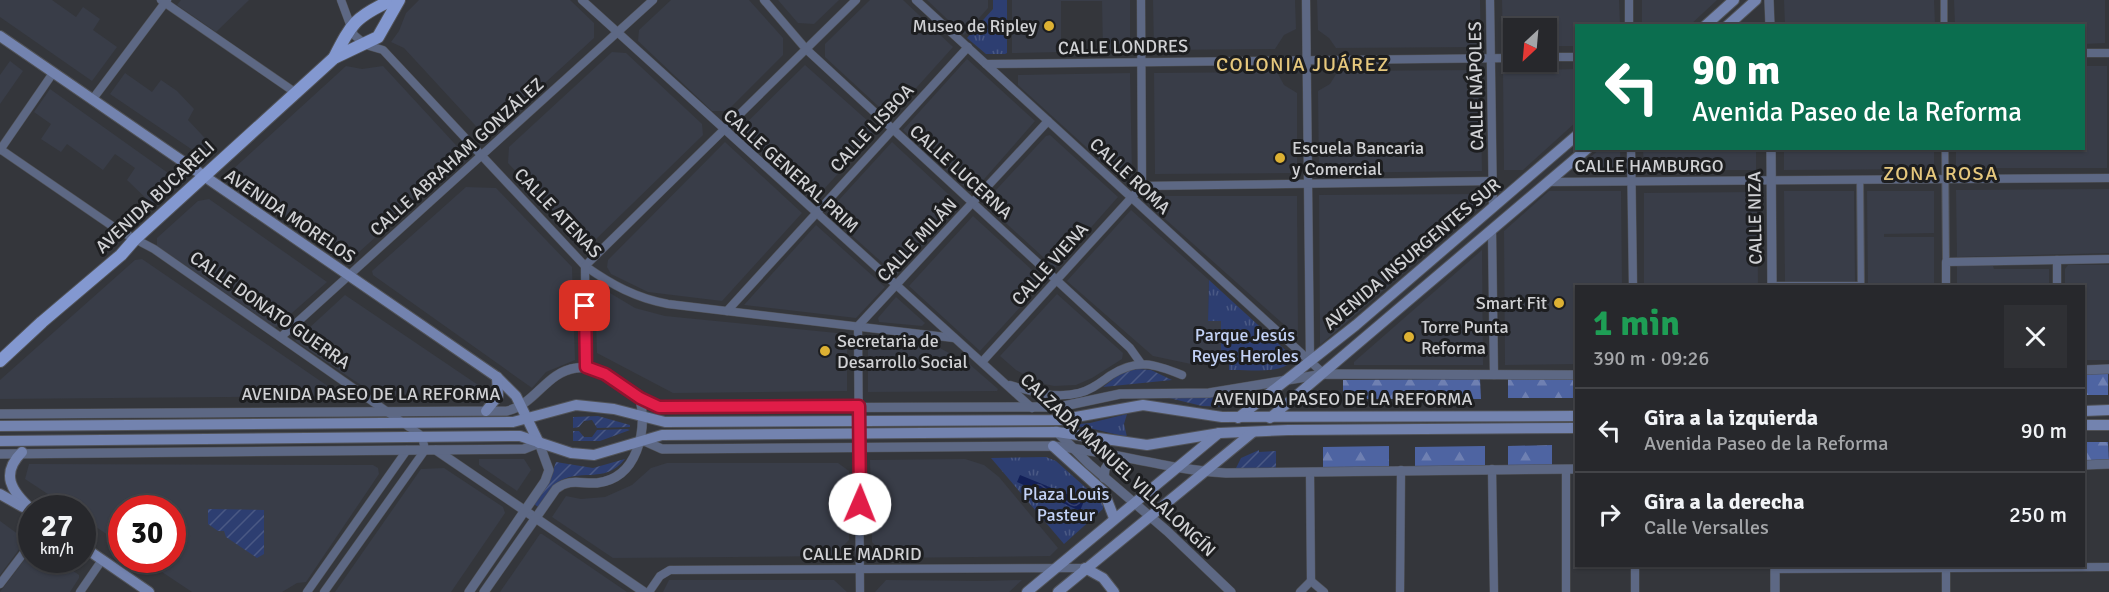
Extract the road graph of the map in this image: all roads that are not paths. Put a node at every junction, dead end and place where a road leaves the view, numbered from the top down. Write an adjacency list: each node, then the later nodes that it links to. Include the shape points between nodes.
1 (341, 0): 23 (street)
2 (392, 0): 23 (main road, AVENIDA BUCARELI, via 361,15)
3 (399, 0): 26 (main road, AVENIDA BUCARELI, via 384,30)
4 (582, 0): 24 (street, CALLE GENERAL PRIM)
5 (653, 0): 24 (street, CALLE ABRAHAM GONZÁLEZ)
6 (764, 0): 28 (street, CALLE LUCERNA)
7 (856, 0): 28 (street)
8 (916, 0): 27 (street, CALLE ROMA)
9 (1141, 0): 37 (street)
10 (1306, 0): 36 (street)
11 (1490, 0): 34 (street, CALLE NÁPOLES)
12 (1629, 0): 18 (street)
13 (1734, 0): 19 (main road)
14 (1756, 0): 20 (main road)
15 (1769, 0): 21 (street)
16 (1944, 0): 22 (street)
17 (164, 1): 40 (street); 41 (street)
18 (1629, 24)
19 (1707, 24)
20 (1729, 24)
21 (1770, 24)
22 (1944, 24)
23 (350, 27): 26 (street, CALLE ATENAS); 33 (main road, AVENIDA BUCARELI)
24 (617, 33): 44 (street, CALLE GENERAL PRIM); 51 (street, CALLE ABRAHAM GONZÁLEZ)
25 (0, 36): 39 (main road, AVENIDA MORELOS)
26 (366, 45): 33 (main road, AVENIDA BUCARELI); 51 (street, CALLE ATENAS, via 383,50)
27 (968, 47): 38 (street, CALLE ROMA); 43 (street, CALLE LISBOA)
28 (806, 49): 43 (street, CALLE LUCERNA); 44 (street)
29 (2109, 53): 30 (street)
30 (2085, 54)
31 (1557, 57): 32 (street)
32 (1575, 57)
33 (334, 58): 40 (main road, AVENIDA BUCARELI)
34 (1491, 58): 35 (street, CALLE LONDRES); 36 (street, CALLE LONDRES); 57 (street, CALLE NÁPOLES)
35 (1503, 58)
36 (1307, 60): 37 (street, CALLE LONDRES); 60 (street)
37 (1142, 62): 38 (street, CALLE LONDRES); 61 (street)
38 (986, 64): 42 (street, CALLE ROMA)
39 (53, 73): 41 (main road, AVENIDA MORELOS); 46 (street)
40 (296, 93): 52 (main road, AVENIDA BUCARELI)
41 (92, 100): 52 (main road, AVENIDA MORELOS)
42 (1048, 121): 62 (street, CALLE ROMA); 63 (street, CALLE MILÁN)
43 (891, 129): 63 (street, CALLE LUCERNA); 65 (street, CALLE LISBOA)
44 (724, 130): 65 (street, CALLE GENERAL PRIM); 71 (street)
45 (1575, 137): 64 (main road, AVENIDA INSURGENTES SUR)
46 (0, 149): 67 (street, CALLE DONATO GUERRA)
47 (1586, 150): 59 (main road, AVENIDA INSURGENTES SUR)
48 (1631, 150): 58 (street)
49 (1771, 150): 54 (street, CALLE NIZA)
50 (1945, 150): 56 (street)
51 (481, 156): 71 (street, CALLE ATENAS); 72 (street, CALLE ABRAHAM GONZÁLEZ)
52 (203, 178): 67 (main road, AVENIDA BUCARELI); 72 (main road, AVENIDA MORELOS)
53 (2109, 178): 56 (street, CALLE HAMBURGO)
54 (1771, 180): 55 (street, CALLE HAMBURGO); 58 (street, CALLE HAMBURGO); 76 (street, CALLE NIZA)
55 (1860, 180): 56 (street, CALLE HAMBURGO); 77 (street)
56 (1945, 180): 70 (street)
57 (1492, 181): 60 (street); 64 (street, CALLE NÁPOLES)
58 (1631, 181): 59 (street, CALLE HAMBURGO); 75 (street)
59 (1549, 182): 66 (main road, AVENIDA INSURGENTES SUR)
60 (1308, 184): 61 (street); 84 (street)
61 (1142, 186): 62 (street, CALLE VIENA)
62 (1131, 197): 73 (street, CALLE VIENA); 84 (street, CALLE ROMA)
63 (972, 202): 73 (street, CALLE LUCERNA); 74 (street, CALLE MILÁN)
64 (1493, 208): 84 (main road, AVENIDA INSURGENTES SUR)
65 (815, 212): 74 (street, CALLE GENERAL PRIM); 80 (street, CALLE LISBOA)
66 (1492, 231): 91 (main road, AVENIDA INSURGENTES SUR); 93 (street)
67 (135, 239): 82 (street, CALLE DONATO GUERRA); 85 (main road, AVENIDA BUCARELI)
68 (2109, 259): 69 (street)
69 (2057, 260): 70 (street); 79 (street)
70 (1946, 262): 78 (street)
71 (585, 266): 80 (street, CALLE ATENAS, via 648,300); 88 (street)
72 (348, 276): 82 (street, CALLE ABRAHAM GONZÁLEZ); 95 (main road, AVENIDA MORELOS)
73 (1056, 279): 86 (street, CALLE VIENA); 87 (street, CALLE LUCERNA)
74 (896, 285): 81 (street, CALLE MILÁN); 83 (street, CALLE GENERAL PRIM)
75 (1633, 285)
76 (1772, 285)
77 (1861, 285)
78 (1946, 285)
79 (2057, 285)
80 (727, 311): 81 (street, CALLE ATENAS)
81 (858, 326): 83 (street, CALLE ATENAS); 100 (street)
82 (282, 336): 102 (street, CALLE DONATO GUERRA)
83 (954, 338): 86 (street, CALLE GENERAL PRIM)
84 (1310, 361): 91 (street, CALLE ROMA); 96 (main road, AVENIDA INSURGENTES SUR)
85 (0, 362)
86 (982, 362): 97 (street, CALZADA MANUEL VILLALONGÍN)
87 (1140, 362): 92 (street); 97 (street, via 1120,369 1089,390 1066,395 1037,393)
88 (586, 367): 98 (street, AVENIDA PASEO DE LA REFORMA, via 605,374); 99 (street, AVENIDA PASEO DE LA REFORMA, via 553,376)
89 (2109, 369): 90 (street)
90 (2085, 370)
91 (1324, 374): 93 (street, AVENIDA PASEO DE LA REFORMA); 96 (street, AVENIDA PASEO DE LA REFORMA); 109 (main road, AVENIDA INSURGENTES SUR)
92 (1182, 375)
93 (1494, 375): 94 (street, AVENIDA PASEO DE LA REFORMA)
94 (1575, 375)
95 (497, 377): 99 (main road, AVENIDA MORELOS); 104 (main road, via 498,396)
96 (1286, 380): 101 (street, AVENIDA PASEO DE LA REFORMA, via 1216,392 1133,392 1073,405); 108 (main road, AVENIDA INSURGENTES SUR)
97 (1005, 383): 101 (street, CALZADA MANUEL VILLALONGÍN)
98 (640, 398): 100 (street, AVENIDA PASEO DE LA REFORMA, via 671,408); 110 (street)
99 (521, 406): 104 (street, AVENIDA PASEO DE LA REFORMA); 111 (main road, AVENIDA MORELOS)
100 (859, 406): 101 (street, AVENIDA PASEO DE LA REFORMA); 113 (street)
101 (1032, 408): 112 (street, CALZADA MANUEL VILLALONGÍN)
102 (386, 410): 104 (street, AVENIDA PASEO DE LA REFORMA); 106 (street, AVENIDA PASEO DE LA REFORMA); 114 (street, CALLE DONATO GUERRA)
103 (2109, 410): 105 (main road)
104 (486, 411)
105 (2085, 411)
106 (0, 414)
107 (1575, 416): 109 (main road, AVENIDA PASEO DE LA REFORMA)
108 (1239, 417): 109 (main road, AVENIDA PASEO DE LA REFORMA); 112 (main road, AVENIDA PASEO DE LA REFORMA, via 1143,405 1086,417); 121 (main road, AVENIDA INSURGENTES SUR)
109 (1272, 417): 120 (main road, AVENIDA INSURGENTES SUR)
110 (644, 418): 111 (main road, AVENIDA PASEO DE LA REFORMA, via 614,409 576,405); 113 (main road, AVENIDA PASEO DE LA REFORMA, via 665,422); 124 (street)
111 (527, 420): 114 (main road, AVENIDA PASEO DE LA REFORMA); 126 (main road, AVENIDA MORELOS)
112 (1045, 420): 113 (main road, AVENIDA PASEO DE LA REFORMA); 119 (street, CALZADA MANUEL VILLALONGÍN)
113 (859, 421): 122 (street)
114 (403, 422): 117 (main road, AVENIDA PASEO DE LA REFORMA); 123 (street, CALLE DONATO GUERRA)
115 (2085, 425): 116 (main road)
116 (2109, 425)
117 (0, 426)
118 (1575, 428): 120 (main road, AVENIDA PASEO DE LA REFORMA)
119 (1057, 432): 121 (main road, AVENIDA PASEO DE LA REFORMA, via 1147,445); 122 (main road, AVENIDA PASEO DE LA REFORMA); 129 (street, CALZADA MANUEL VILLALONGÍN)
120 (1254, 432): 121 (main road, AVENIDA PASEO DE LA REFORMA); 143 (main road, AVENIDA INSURGENTES SUR)
121 (1220, 433): 138 (main road, AVENIDA INSURGENTES SUR)
122 (860, 435): 124 (main road, AVENIDA PASEO DE LA REFORMA, via 662,435); 128 (street)
123 (422, 436): 125 (main road, AVENIDA PASEO DE LA REFORMA); 126 (main road, AVENIDA PASEO DE LA REFORMA, via 520,436); 131 (street)
124 (642, 440): 126 (main road, AVENIDA PASEO DE LA REFORMA, via 594,455 571,453); 128 (street, via 662,449); 152 (street, via 630,461 613,477 594,483 561,485)
125 (0, 441)
126 (538, 442): 132 (street, via 524,448); 150 (street, via 549,470)
127 (1053, 446): 128 (street); 129 (street); 153 (main road, via 1104,492)
128 (860, 447): 162 (street)
129 (1072, 448): 135 (street); 145 (street, CALZADA MANUEL VILLALONGÍN)
130 (407, 450): 131 (street); 133 (street); 168 (street)
131 (425, 450): 132 (street); 169 (street)
132 (436, 450): 150 (street)
133 (22, 452): 134 (street); 147 (main road, via 10,463 8,481)
134 (0, 454)
135 (1113, 457): 138 (street); 145 (street)
136 (2109, 464): 137 (street)
137 (2085, 465)
138 (1177, 467): 143 (street); 148 (main road, AVENIDA INSURGENTES SUR)
139 (1492, 469): 140 (street); 142 (street); 181 (street)
140 (1566, 469): 141 (street); 182 (street)
141 (1575, 469)
142 (1401, 470): 144 (street); 180 (street)
143 (1204, 472): 144 (street); 151 (main road, AVENIDA INSURGENTES SUR)
144 (1310, 472): 164 (street)
145 (1104, 478): 148 (street, CALZADA MANUEL VILLALONGÍN)
146 (0, 494): 149 (main road)
147 (18, 497)
148 (1132, 503): 151 (street, CALZADA MANUEL VILLALONGÍN); 153 (main road, AVENIDA INSURGENTES SUR)
149 (18, 504)
150 (525, 511): 152 (street); 170 (street)
151 (1149, 516): 161 (main road, AVENIDA INSURGENTES SUR); 177 (street, CALZADA MANUEL VILLALONGÍN)
152 (536, 518): 171 (street); 172 (street)
153 (1114, 518): 163 (main road, AVENIDA INSURGENTES SUR)
154 (96, 556): 156 (main road)
155 (18, 560): 165 (street)
156 (102, 560): 166 (street); 167 (main road)
157 (1635, 567): 183 (street)
158 (1775, 567): 159 (street); 184 (street)
159 (1946, 567): 160 (street); 185 (street)
160 (2109, 567)
161 (1085, 568): 163 (street, CALLE MADRID); 175 (main road, AVENIDA INSURGENTES SUR); 176 (main road, via 1103,578)
162 (860, 569): 163 (street, CALLE MADRID); 172 (street, CALLE MADRID, via 670,570); 173 (street)
163 (1054, 569): 174 (main road, AVENIDA INSURGENTES SUR)
164 (1311, 581): 178 (street); 179 (street)
165 (0, 584)
166 (80, 592)
167 (147, 592)
168 (307, 592)
169 (324, 592)
170 (469, 592)
171 (484, 592)
172 (647, 592)
173 (860, 592)
174 (1026, 592)
175 (1058, 592)
176 (1114, 592)
177 (1231, 592)
178 (1300, 592)
179 (1324, 592)
180 (1400, 592)
181 (1494, 592)
182 (1566, 592)
183 (1635, 592)
184 (1775, 592)
185 (1946, 592)

